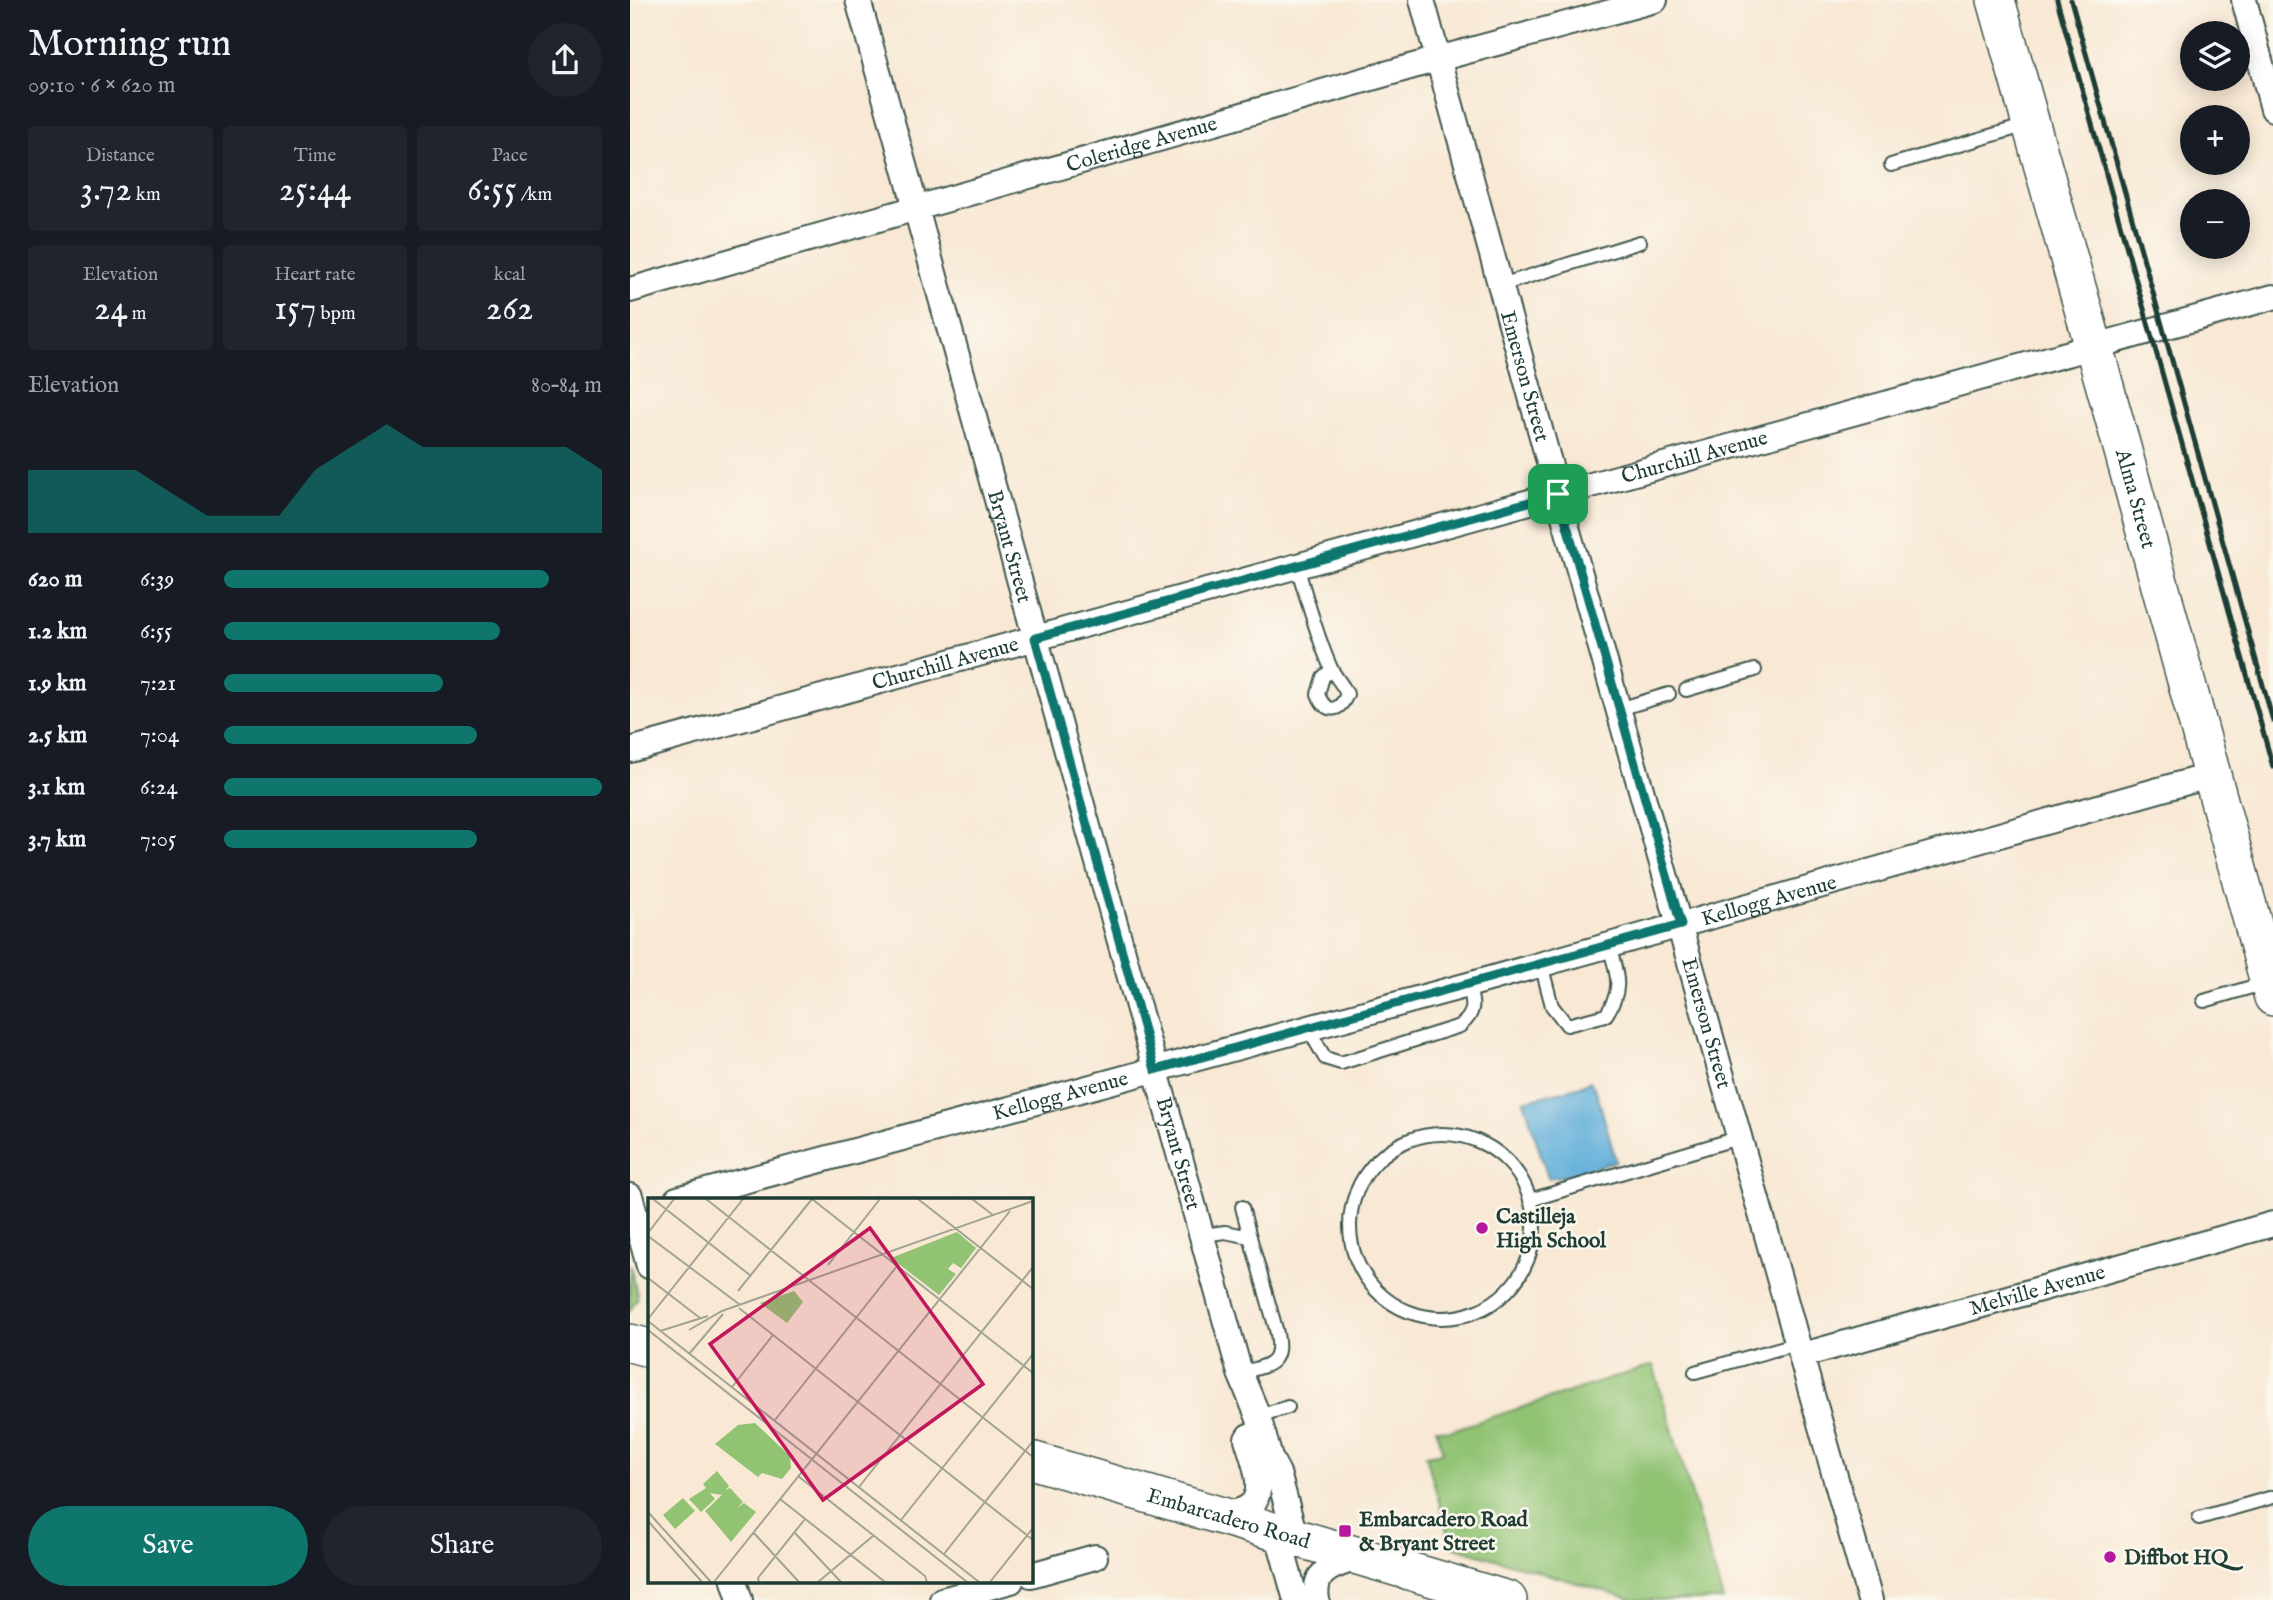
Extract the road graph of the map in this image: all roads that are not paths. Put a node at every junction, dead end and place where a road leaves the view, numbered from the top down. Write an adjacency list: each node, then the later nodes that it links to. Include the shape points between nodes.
1 (858, 0): 10 (street, Bryant Street)
2 (1422, 0): 6 (street, Emerson Street)
3 (1655, 0): 6 (street, Coleridge Avenue)
4 (1996, 0): 8 (main road, Alma Street)
5 (2244, 0): 7 (street)
6 (1438, 59): 10 (street, Coleridge Avenue); 12 (street, Emerson Street)
7 (2273, 109)
8 (2031, 124): 9 (lane); 15 (main road, Alma Street)
9 (1891, 165)
10 (915, 210): 13 (street, Coleridge Avenue); 18 (street, Bryant Street)
11 (1640, 242): 12 (lane)
12 (1501, 285): 16 (street, Emerson Street)
13 (630, 290)
14 (2273, 297): 15 (street, Churchill Avenue)
15 (2094, 346): 16 (street, Churchill Avenue); 25 (main road, Alma Street)
16 (1558, 494): 17 (street, Churchill Avenue); 23 (street, Emerson Street)
17 (1297, 566): 18 (street, Churchill Avenue); 19 (lane)
18 (1035, 638): 24 (street, Churchill Avenue); 33 (street, Bryant Street)
19 (1331, 670)
20 (1755, 670): 21 (lane)
21 (1686, 690)
22 (1669, 694): 23 (lane)
23 (1619, 709): 26 (street, Emerson Street)
24 (630, 750)
25 (2212, 775): 26 (street, Kellogg Avenue); 30 (main road, Alma Street)
26 (1681, 925): 27 (street, Kellogg Avenue); 34 (street, Emerson Street)
27 (1609, 945): 28 (street, Kellogg Avenue); 28 (lane, via 1618,992 1606,1016 1567,1025 1552,1006)
28 (1541, 964): 29 (street, Kellogg Avenue)
29 (1468, 985): 32 (street, Kellogg Avenue); 32 (lane, via 1473,1010 1460,1026 1341,1063 1325,1058)
30 (2271, 989): 31 (lane)
31 (2204, 1001)
32 (1308, 1028): 33 (street, Kellogg Avenue)
33 (1155, 1070): 35 (street, Kellogg Avenue); 40 (street, Bryant Street)
34 (1741, 1137): 36 (lane); 45 (street, Emerson Street)
35 (681, 1198)
36 (1530, 1200): 36 (lane, via 1534,1236 1523,1270 1500,1297 1469,1314 1433,1317 1399,1307 1371,1284 1354,1253 1351,1217 1361,1183 1384,1155 1416,1138 1451,1135 1485,1145 1513,1168)
37 (638, 1205): 42 (street)
38 (1242, 1207): 41 (lane)
39 (2273, 1224): 45 (street, Melville Avenue)
40 (1203, 1235): 41 (lane, via 1225,1232); 47 (street, Bryant Street)
41 (1250, 1237): 47 (lane, via 1280,1345 1279,1356 1271,1363)
42 (648, 1260)
43 (630, 1343): 44 (main road)
44 (648, 1349)
45 (1801, 1349): 46 (lane); 65 (street, Emerson Street)
46 (1695, 1372)
47 (1240, 1373): 49 (street, Bryant Street)
48 (1288, 1408): 49 (lane)
49 (1258, 1416): 52 (street, via 1247,1439 1257,1494 1250,1506); 54 (street, Bryant Street, via 1287,1503 1292,1525)
50 (1032, 1460): 52 (main road, Embarcadero Road)
51 (2273, 1497): 53 (lane)
52 (1222, 1516): 54 (main road, Embarcadero Road)
53 (2199, 1518)
54 (1286, 1535): 56 (main road, Embarcadero Road); 62 (street, Bryant Street, via 1281,1546)
55 (1095, 1557): 57 (street)
56 (1360, 1557): 63 (street, via 1318,1578); 64 (main road, Embarcadero Road)
57 (1032, 1575)
58 (734, 1582): 60 (street)
59 (1007, 1582): 61 (street)
60 (740, 1600)
61 (943, 1600)
62 (1296, 1600)
63 (1317, 1600)
64 (1508, 1600)
65 (1870, 1600)

